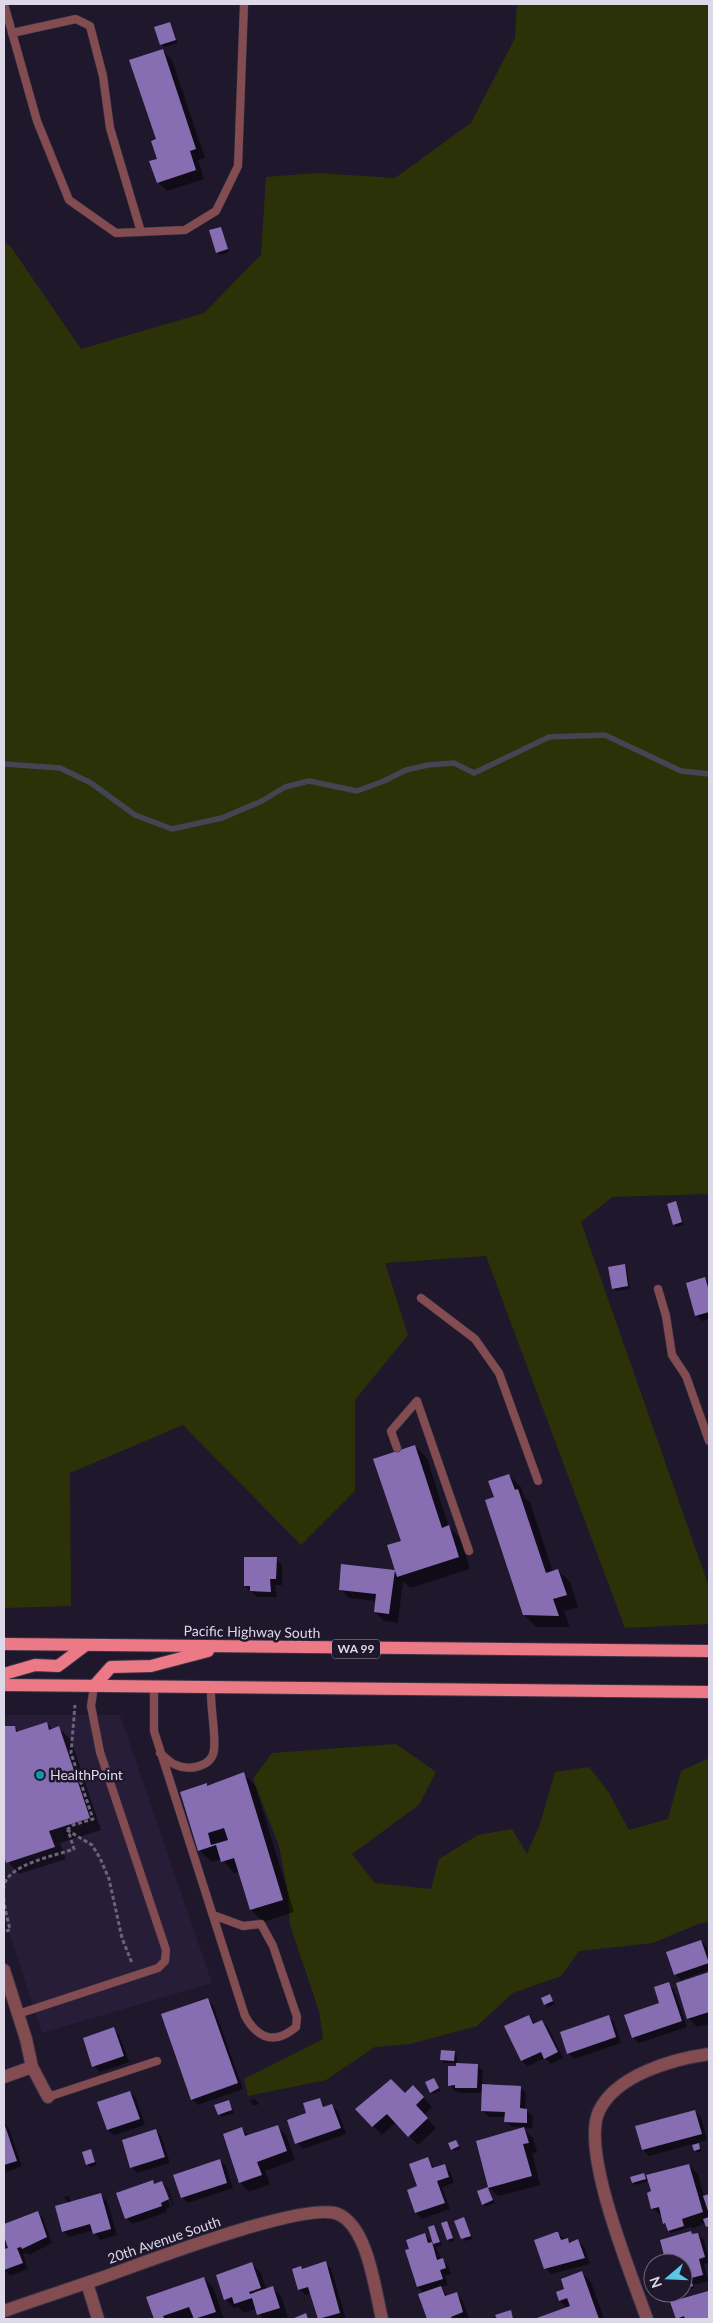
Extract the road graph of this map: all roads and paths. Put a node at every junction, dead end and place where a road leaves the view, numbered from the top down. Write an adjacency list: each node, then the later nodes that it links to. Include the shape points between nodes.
1 (4, 4): 3 (lane)
2 (244, 4): 4 (lane, via 238,166 216,211 185,230)
3 (12, 33): 4 (lane, via 37,121 69,200 116,233); 4 (lane, via 76,19 90,26 103,76 110,128)
4 (141, 232)
5 (658, 1289): 7 (lane, via 672,1355 686,1376)
6 (421, 1298): 9 (lane, via 475,1339 499,1372)
7 (709, 1441)
8 (396, 1448): 10 (lane, via 391,1430 417,1401)
9 (538, 1481)
10 (469, 1551)
11 (4, 1644): 12 (main road, Pacific Highway South / WA 99)
12 (86, 1645): 13 (main road, Pacific Highway South / WA 99); 15 (main road, via 58,1666 35,1665)
13 (222, 1647): 14 (main road, Pacific Highway South / WA 99); 17 (main road, via 151,1666 111,1667)
14 (709, 1651)
15 (4, 1674)
16 (4, 1685): 17 (main road)
17 (94, 1686): 18 (main road); 27 (lane, via 91,1706 100,1752 166,1950 165,1961 158,1968)
18 (154, 1687): 19 (main road); 22 (lane, via 154,1731)
19 (211, 1687): 20 (main road); 22 (lane, via 214,1752 206,1763 192,1768 175,1765)
20 (709, 1692)
21 (75, 1706): 23 (path, via 71,1753 93,1818)
22 (160, 1753): 24 (lane)
23 (67, 1830): 25 (path, via 74,1850 22,1866 10,1873 4,1885 10,1930); 27 (path, via 92,1845 100,1858 109,1879 122,1938)
24 (213, 1915): 24 (lane, via 248,2023 266,2038 276,2038 292,2031 296,2028 297,2017 273,1946 261,1924 242,1926)
25 (6, 1931)
26 (4, 1970): 28 (street)
27 (138, 1975): 28 (lane)
28 (18, 2014): 31 (street)
29 (709, 2054): 38 (street, via 673,2062 636,2077 609,2096 598,2112 596,2147 602,2182)
30 (157, 2060): 33 (lane)
31 (32, 2068): 32 (street); 33 (street)
32 (4, 2078)
33 (48, 2097)
34 (86, 2283): 35 (street, 20th Avenue South); 36 (street); 37 (street, 20th Avenue South, via 262,2223 321,2212 337,2213 355,2228 364,2246)
35 (4, 2310)
36 (98, 2319)
37 (382, 2319)
38 (647, 2319)

